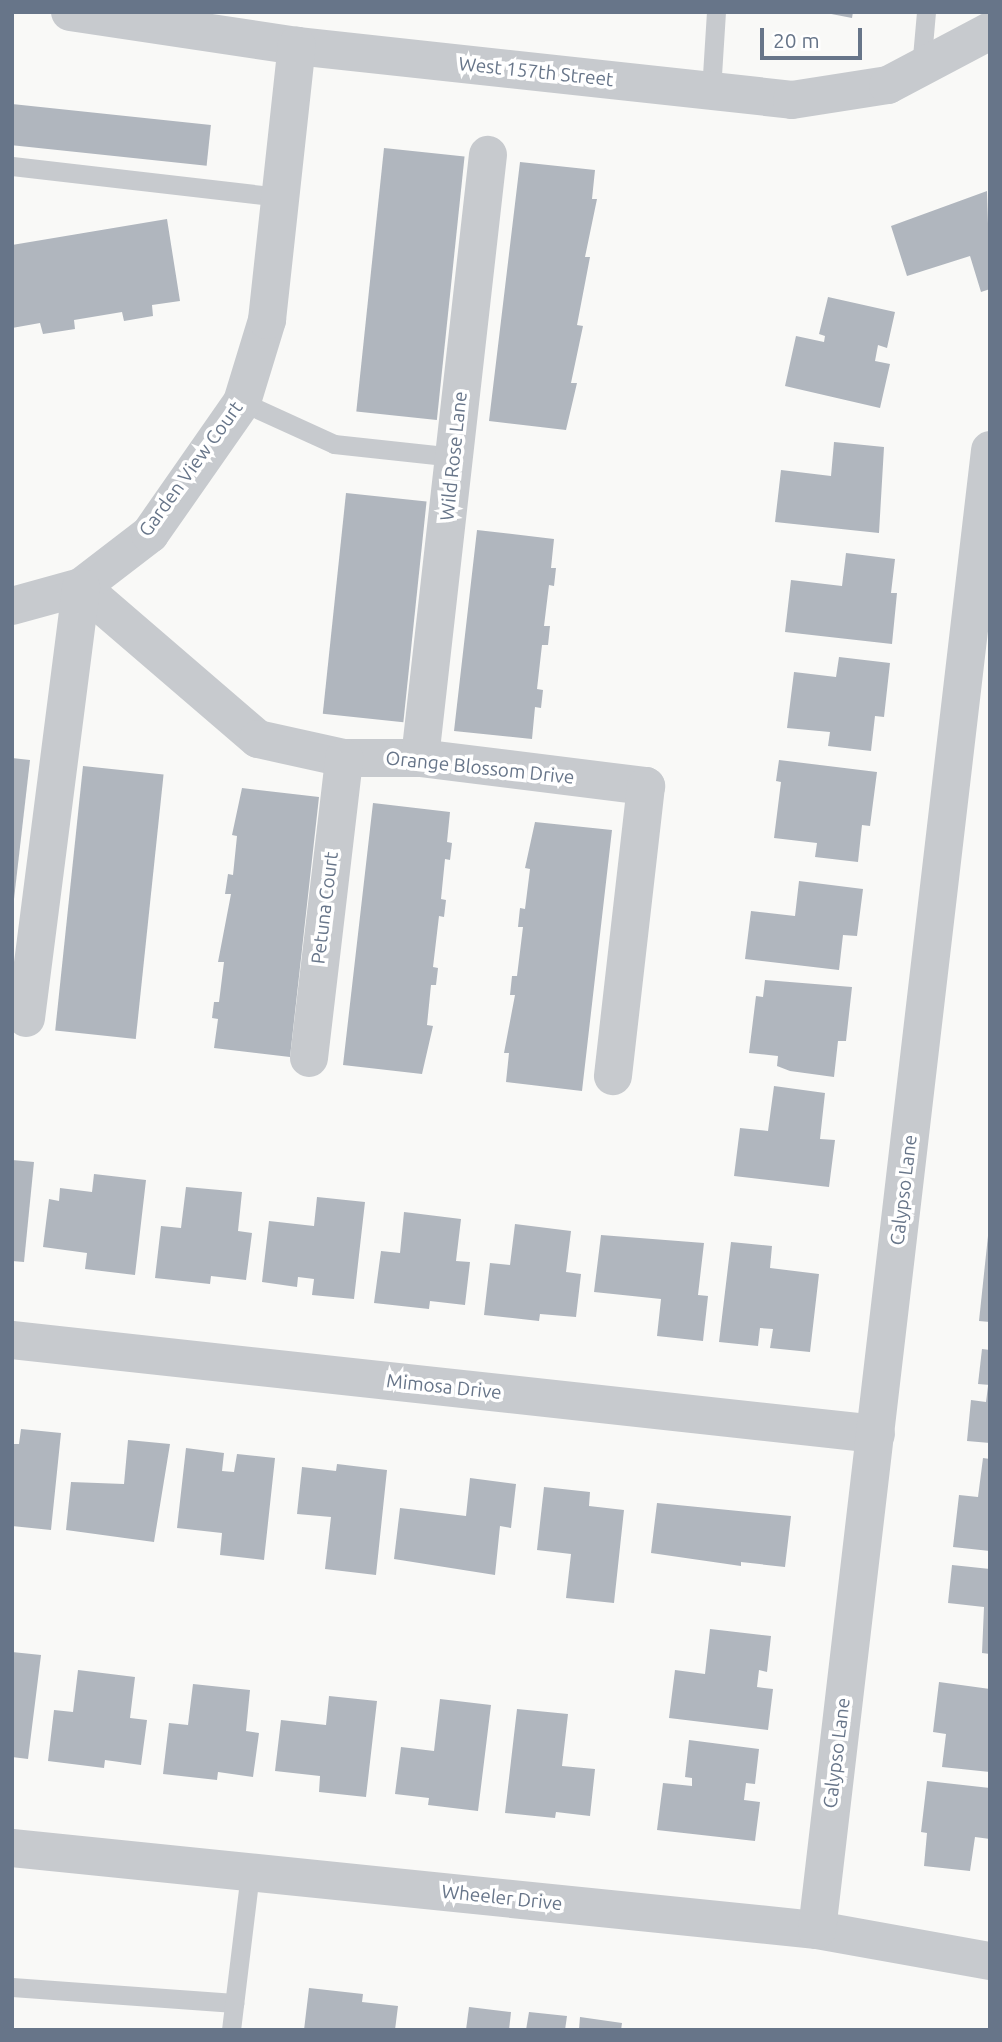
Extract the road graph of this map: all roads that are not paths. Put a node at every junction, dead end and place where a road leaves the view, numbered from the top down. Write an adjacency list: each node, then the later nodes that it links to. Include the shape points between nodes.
1 (70, 12): 5 (street, West 157th Street)
2 (716, 12): 7 (lane)
3 (926, 12): 6 (lane)
4 (990, 32): 6 (street, West 157th Street)
5 (297, 46): 7 (street, West 157th Street); 10 (street, Garden View Court)
6 (921, 68): 7 (street, West 157th Street, via 888,85 792,100)
7 (711, 92)
8 (488, 155): 13 (street, Wild Rose Lane)
9 (12, 166): 10 (lane)
10 (281, 197): 11 (street, Garden View Court, via 267,320)
11 (242, 402): 13 (lane, via 334,444); 14 (street, Garden View Court, via 150,534)
12 (990, 450): 22 (street, Calypso Lane)
13 (454, 457): 17 (street, Wild Rose Lane)
14 (81, 587): 15 (street, Garden View Court); 16 (street, Orange Blossom Drive, via 258,739); 18 (street)
15 (12, 606)
16 (344, 758): 17 (street, Orange Blossom Drive); 19 (street, Petuna Court)
17 (420, 758): 20 (street, Orange Blossom Drive, via 646,786)
18 (26, 1018)
19 (309, 1058)
20 (613, 1076)
21 (12, 1340): 22 (street, Mimosa Drive)
22 (876, 1434): 25 (street, Calypso Lane)
23 (12, 1848): 24 (street, Wheeler Drive)
24 (250, 1872): 25 (street, Wheeler Drive); 28 (lane)
25 (817, 1930): 26 (street, Wheeler Drive)
26 (990, 1961)
27 (12, 1987): 28 (lane)
28 (234, 2003): 29 (lane)
29 (231, 2030)

